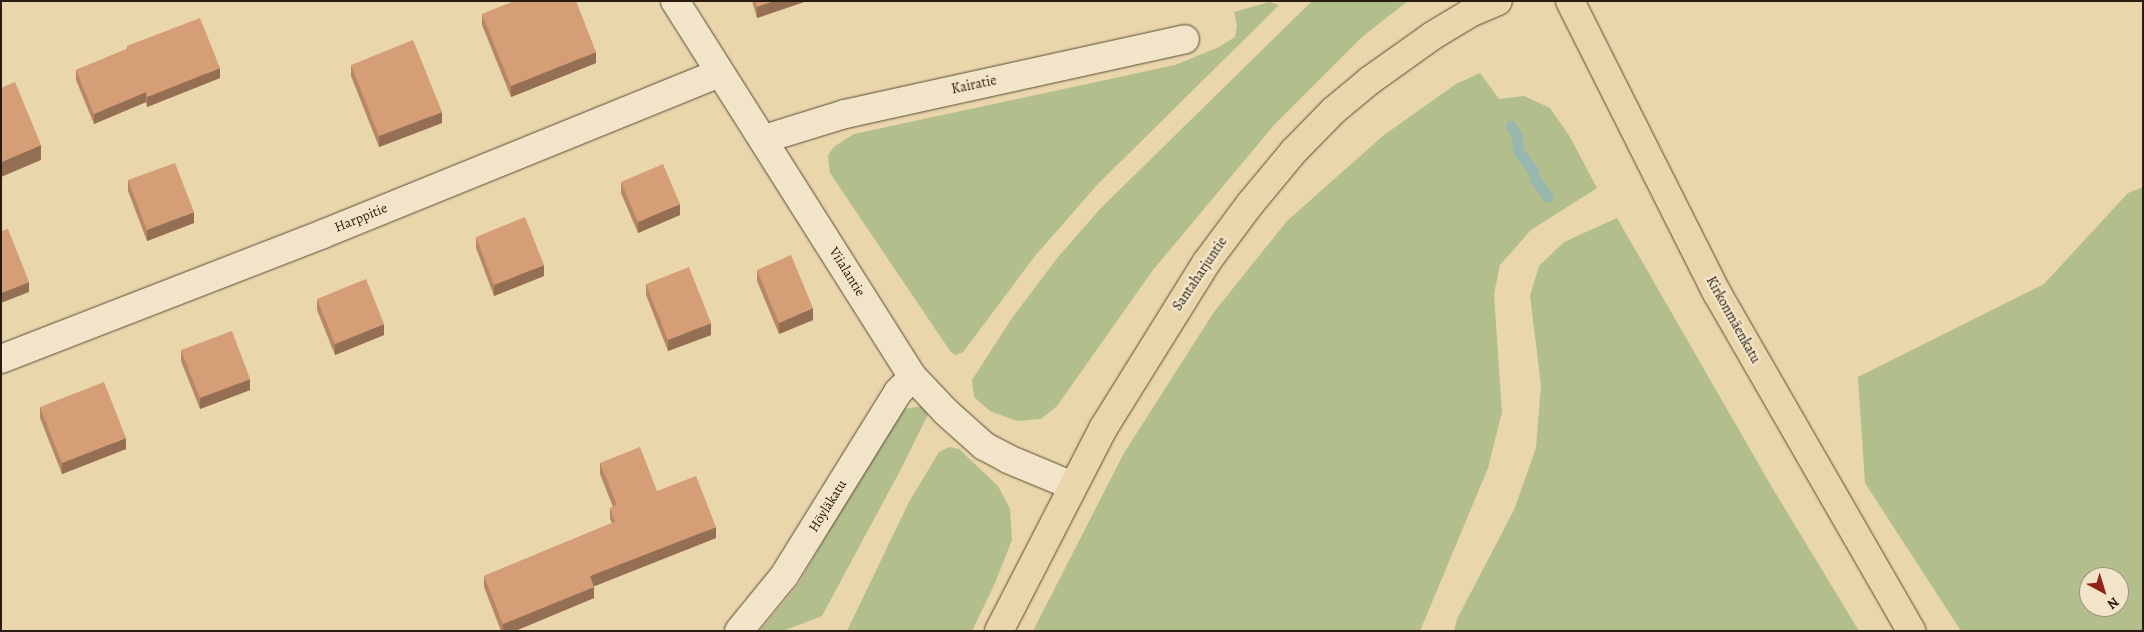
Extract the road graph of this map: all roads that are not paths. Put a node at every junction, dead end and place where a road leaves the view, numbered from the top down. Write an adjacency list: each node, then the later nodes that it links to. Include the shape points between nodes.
1 (675, 1): 5 (street, Viialantie)
2 (1498, 1): 9 (main road, Santaharjuntie, via 1472,12 1404,55 1333,111 1294,151 1206,263 1104,427)
3 (1570, 1): 12 (main road, Kirkonmäenkatu, via 1717,293)
4 (1185, 38): 6 (street, Kairatie, via 845,114)
5 (720, 73): 6 (street, Viialantie); 7 (street, Harppitie)
6 (764, 139): 8 (street, Viialantie)
7 (1, 360)
8 (913, 377): 9 (street, Viialantie, via 984,446); 10 (street, Höyläkatu, via 898,392 784,576)
9 (1073, 486): 11 (main road, Santaharjuntie)
10 (740, 631)
11 (999, 631)
12 (1911, 631)

